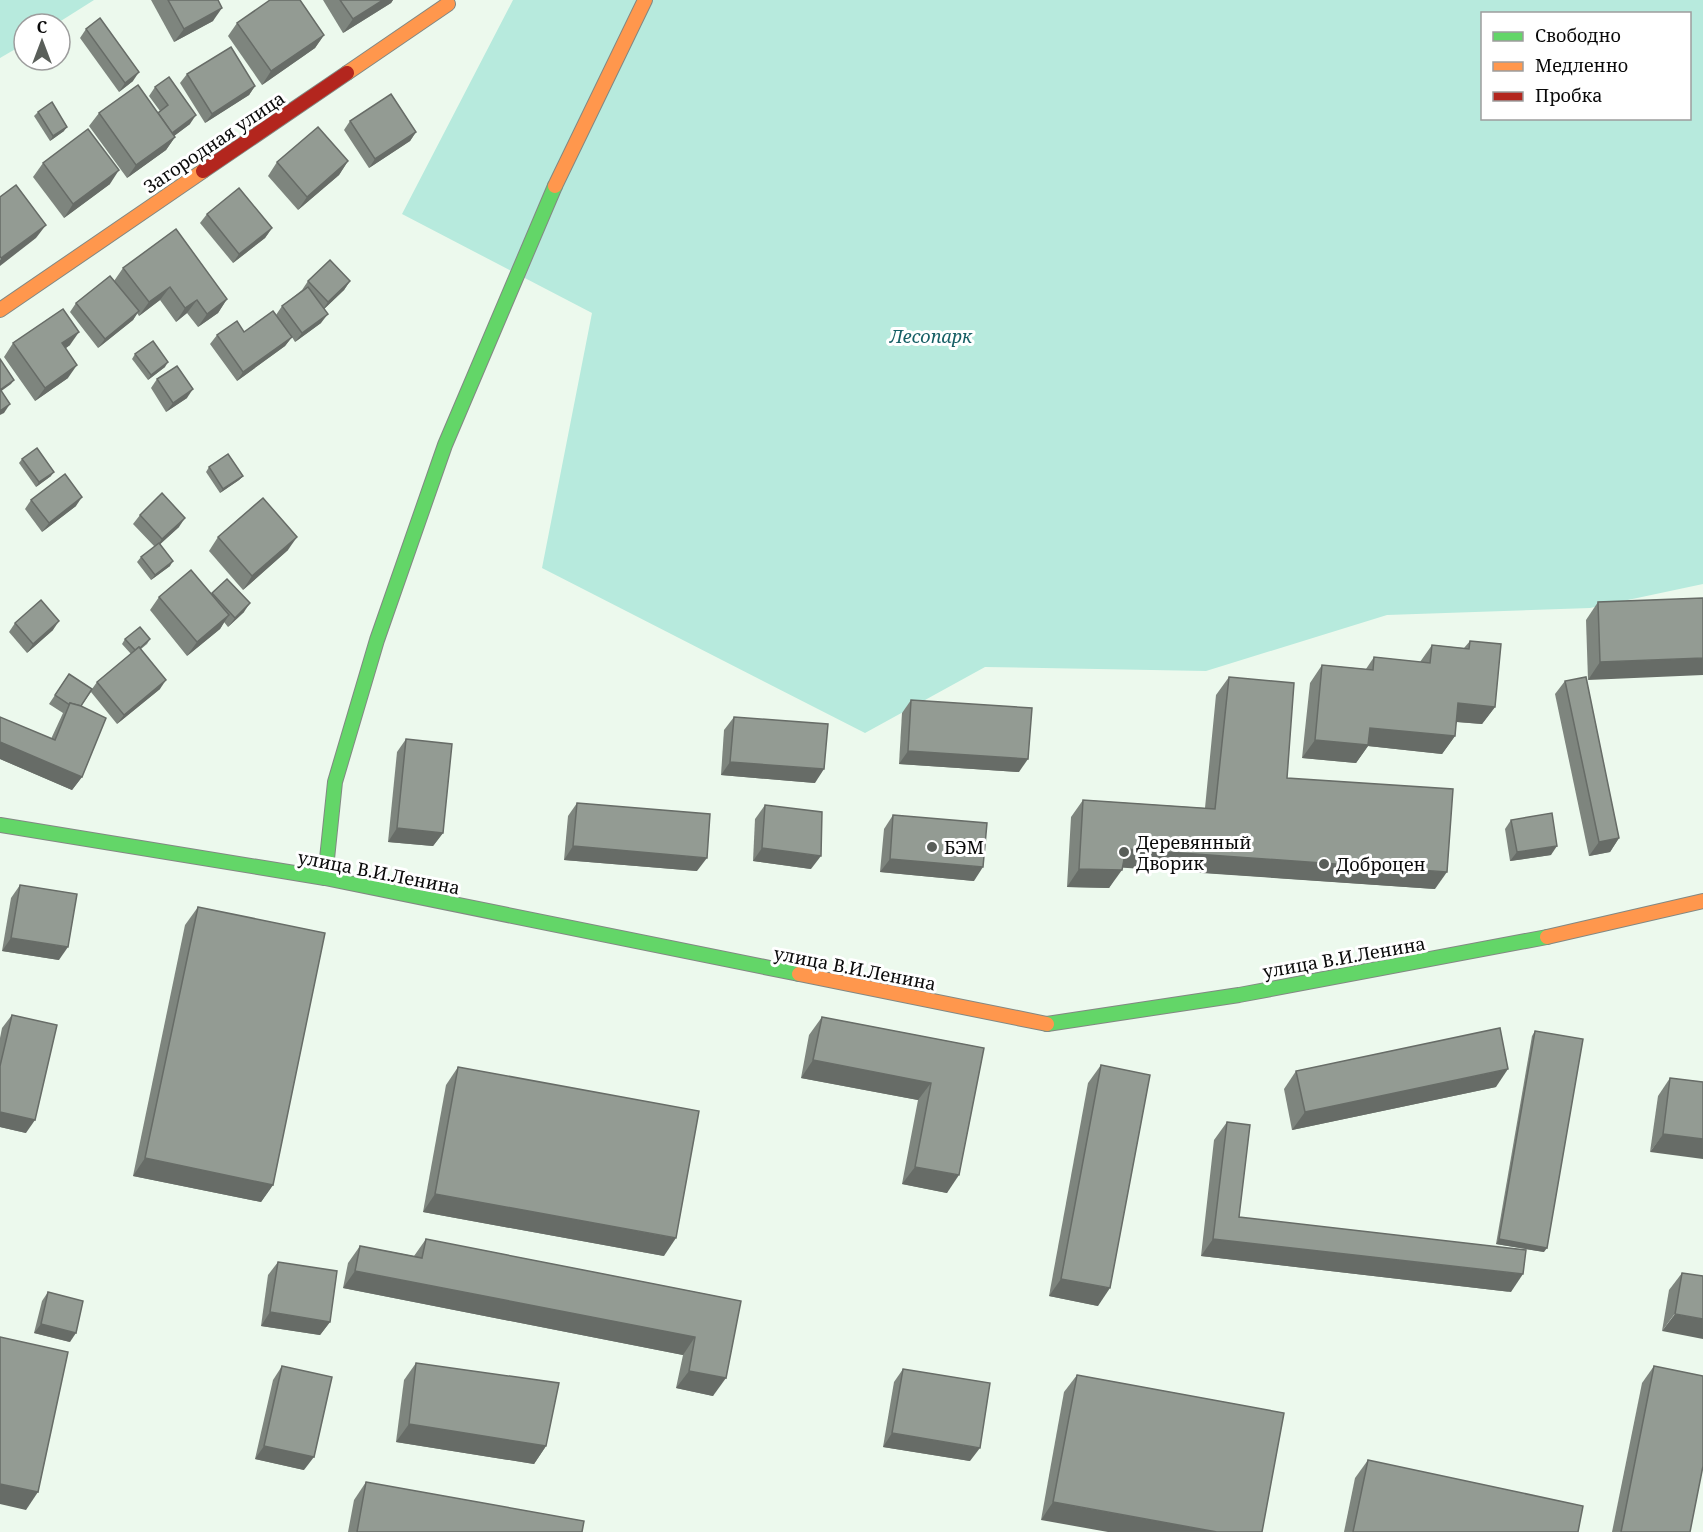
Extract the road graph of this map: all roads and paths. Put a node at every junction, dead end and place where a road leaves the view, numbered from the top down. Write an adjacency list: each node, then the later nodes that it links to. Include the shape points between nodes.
1 (645, 0): 5 (main road, via 546,208 445,445 377,640 335,782)
2 (448, 4): 3 (main road, Загородная улица)
3 (0, 309)
4 (0, 825): 5 (main road, улица В.И.Ленина)
5 (325, 878): 6 (main road, улица В.И.Ленина, via 1050,1025 1520,943)
6 (1703, 902)

